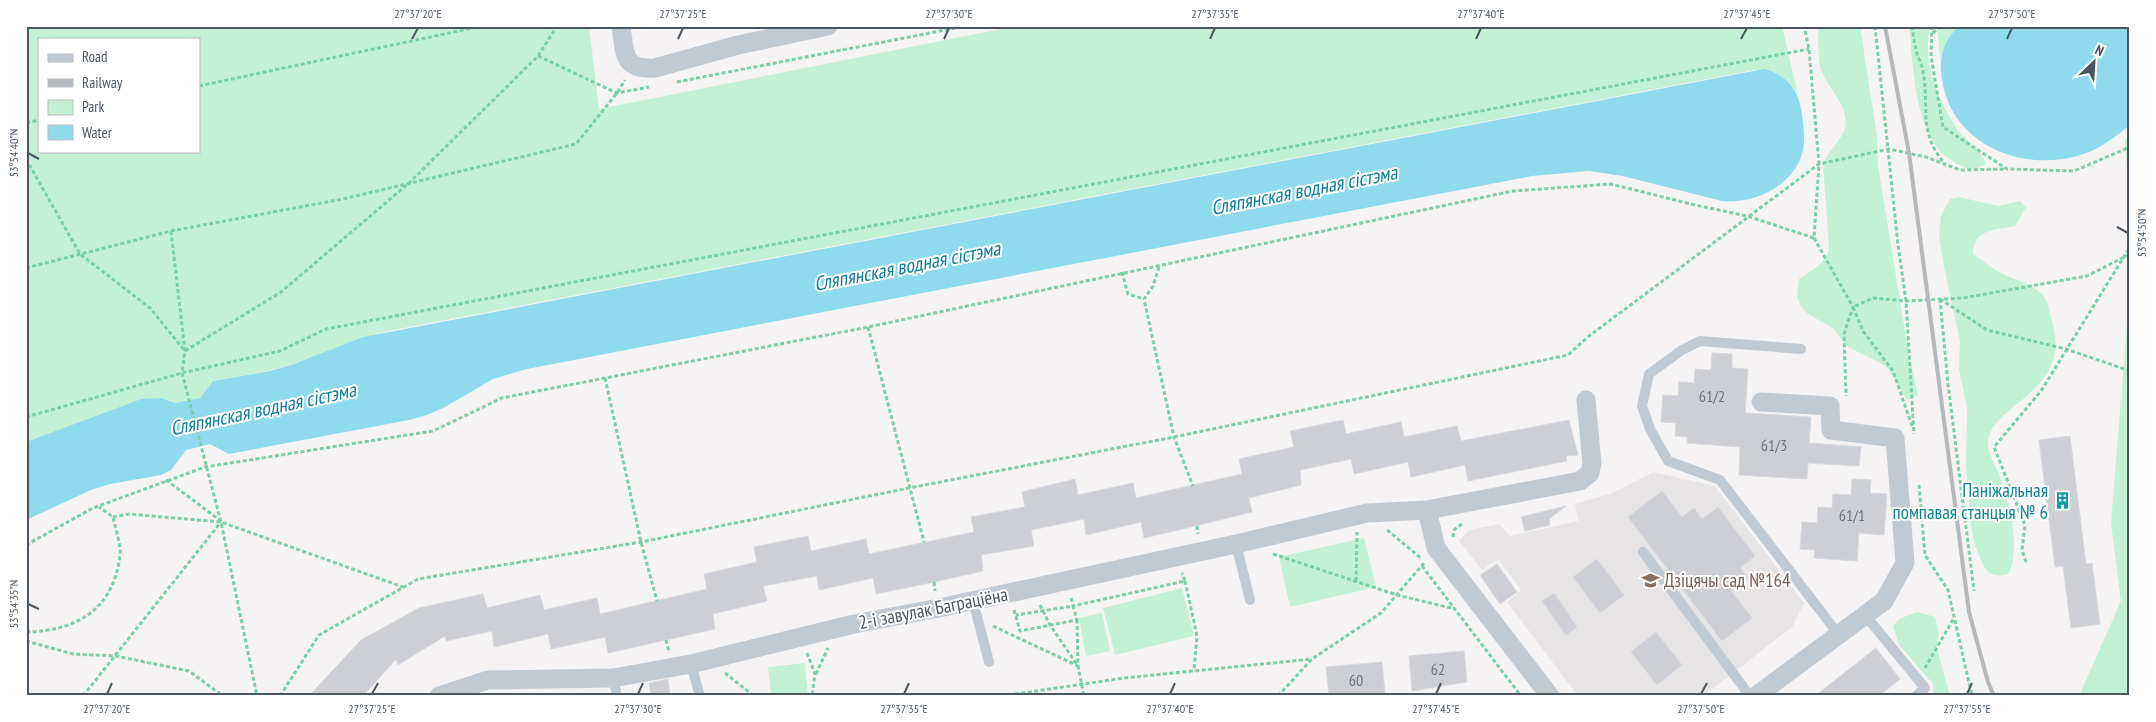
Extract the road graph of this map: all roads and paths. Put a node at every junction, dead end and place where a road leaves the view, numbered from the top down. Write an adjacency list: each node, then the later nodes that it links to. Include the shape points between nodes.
1 (482, 26): 15 (path)
2 (557, 26): 13 (path)
3 (620, 26): 4 (street, via 627,59 632,66 642,69)
4 (828, 26)
5 (966, 26): 14 (path)
6 (1804, 26): 12 (path)
7 (1875, 26): 19 (path)
8 (1912, 26): 22 (path, via 1923,70 1924,105 1931,142)
9 (1932, 26): 11 (path)
10 (1941, 26): 11 (path)
11 (1932, 34): 23 (path, via 1932,56 1943,127)
12 (1808, 49): 21 (path); 44 (path, via 326,330 280,351)
13 (538, 56): 17 (path); 24 (path)
14 (674, 83)
15 (200, 86)
16 (655, 86): 17 (path)
17 (617, 93): 24 (path, via 576,144)
18 (2130, 147): 23 (path, via 2074,170)
19 (1889, 149): 21 (path); 22 (path); 37 (path)
20 (26, 159): 29 (path)
21 (1819, 164): 25 (path); 27 (path)
22 (1946, 164): 23 (path, via 1960,170)
23 (2007, 169)
24 (409, 183): 26 (path, via 343,199); 42 (path, via 281,292)
25 (1747, 216): 27 (path); 32 (path, via 1611,184 1513,191); 51 (path, via 1568,355)
26 (171, 231): 29 (path); 42 (path)
27 (1814, 238): 38 (path)
28 (2130, 246): 31 (path)
29 (80, 254): 33 (path); 42 (path, via 150,308)
30 (2130, 254): 31 (path)
31 (2124, 257): 36 (path, via 2087,276); 41 (path)
32 (1159, 267): 34 (path); 35 (path, via 1153,286)
33 (26, 268)
34 (1122, 272): 35 (path, via 1128,294); 39 (path)
35 (1144, 299): 51 (path)
36 (1940, 299): 37 (path); 41 (path, via 1987,330); 77 (path)
37 (1906, 301): 38 (path, via 1873,298); 50 (path)
38 (1853, 307): 48 (path, via 1844,334); 50 (path, via 1862,331 1893,371)
39 (868, 327): 45 (path); 57 (path)
40 (1801, 349): 90 (lane, via 1700,341 1649,374 1642,406 1668,462 1720,480)
41 (2066, 349): 43 (path); 71 (path, via 2040,391 1994,447 2025,525 2022,550)
42 (185, 350): 44 (path)
43 (2130, 371)
44 (182, 374): 49 (path); 53 (path)
45 (605, 377): 53 (path, via 502,398 433,431); 64 (path)
46 (1586, 400): 59 (street, 2-і завулак Баграціёна, via 1592,463 1590,474 1580,480)
47 (1761, 402): 85 (street, via 1830,406 1831,430 1895,438 1905,563 1884,601)
48 (1846, 403)
49 (26, 417)
50 (1914, 432): 52 (path)
51 (1174, 437): 56 (path); 57 (path)
52 (1914, 441)
53 (205, 467): 55 (path); 63 (path)
54 (1918, 479): 86 (path, via 1926,555 1948,590)
55 (166, 480): 58 (path); 63 (path)
56 (1194, 486)
57 (909, 488): 64 (path); 65 (path)
58 (98, 506): 61 (path); 67 (path)
59 (1427, 510): 60 (street, 2-і завулак Баграціёна); 68 (street)
60 (1361, 514): 66 (street, 2-і завулак Баграціёна); 68 (path); 74 (path)
61 (113, 517): 63 (path, via 128,514); 89 (path, via 120,553 114,581 102,604 78,622)
62 (1471, 521): 68 (path, via 1463,522 1454,530)
63 (221, 522): 75 (path); 93 (path); 105 (path)
64 (641, 542): 75 (path, via 418,579); 80 (path)
65 (924, 542)
66 (1243, 542): 70 (street, 2-і завулак Баграціёна); 74 (path); 79 (lane)
67 (26, 546)
68 (1438, 551): 72 (path); 115 (street)
69 (1643, 552): 116 (lane)
70 (1178, 557): 73 (path); 76 (street, 2-і завулак Баграціёна)
71 (2026, 562)
72 (1422, 566): 78 (path); 82 (path)
73 (1185, 581): 81 (path); 99 (path, via 1197,636)
74 (1356, 581): 78 (path)
75 (404, 587): 106 (path, via 319,635)
76 (1033, 588): 83 (street, 2-і завулак Баграціёна); 84 (path)
77 (1974, 591)
78 (1396, 595): 82 (path); 95 (path, via 1381,613)
79 (1250, 600)
80 (657, 601)
81 (1073, 606): 84 (path); 87 (path)
82 (1455, 609): 114 (path)
83 (975, 610): 91 (street, 2-і завулак Баграціёна, via 854,624); 96 (lane); 98 (path)
84 (1043, 611): 88 (path); 88 (path, via 1016,615 1020,631)
85 (1865, 615): 90 (street); 100 (lane)
86 (1954, 618): 100 (path); 119 (path)
87 (1077, 620): 88 (path); 98 (path)
88 (1050, 625): 98 (path)
89 (26, 632)
90 (1839, 635): 117 (street)
91 (800, 637): 94 (street, 2-і завулак Баграціёна); 110 (path, via 815,674)
92 (26, 641): 93 (path, via 73,654)
93 (116, 656): 103 (path); 104 (path, via 189,671)
94 (718, 657): 97 (street, 2-і завулак Баграціёна); 109 (path, via 725,674)
95 (1312, 659): 99 (path); 113 (path)
96 (989, 662)
97 (692, 664): 102 (street, 2-і завулак Баграціёна); 108 (lane)
98 (1078, 666): 101 (path)
99 (1194, 670): 101 (path)
100 (1918, 680): 118 (lane, via 1925,688)
101 (1081, 685): 111 (path); 112 (path)
102 (615, 687): 107 (street, 2-і завулак Баграціёна, via 488,680)
103 (83, 696)
104 (223, 696)
105 (257, 696)
106 (280, 696)
107 (439, 696)
108 (700, 696)
109 (754, 696)
110 (812, 696)
111 (1002, 696)
112 (1084, 696)
113 (1278, 696)
114 (1521, 696)
115 (1550, 696)
116 (1750, 696)
117 (1756, 696)
118 (1916, 696)
119 (1972, 696)

